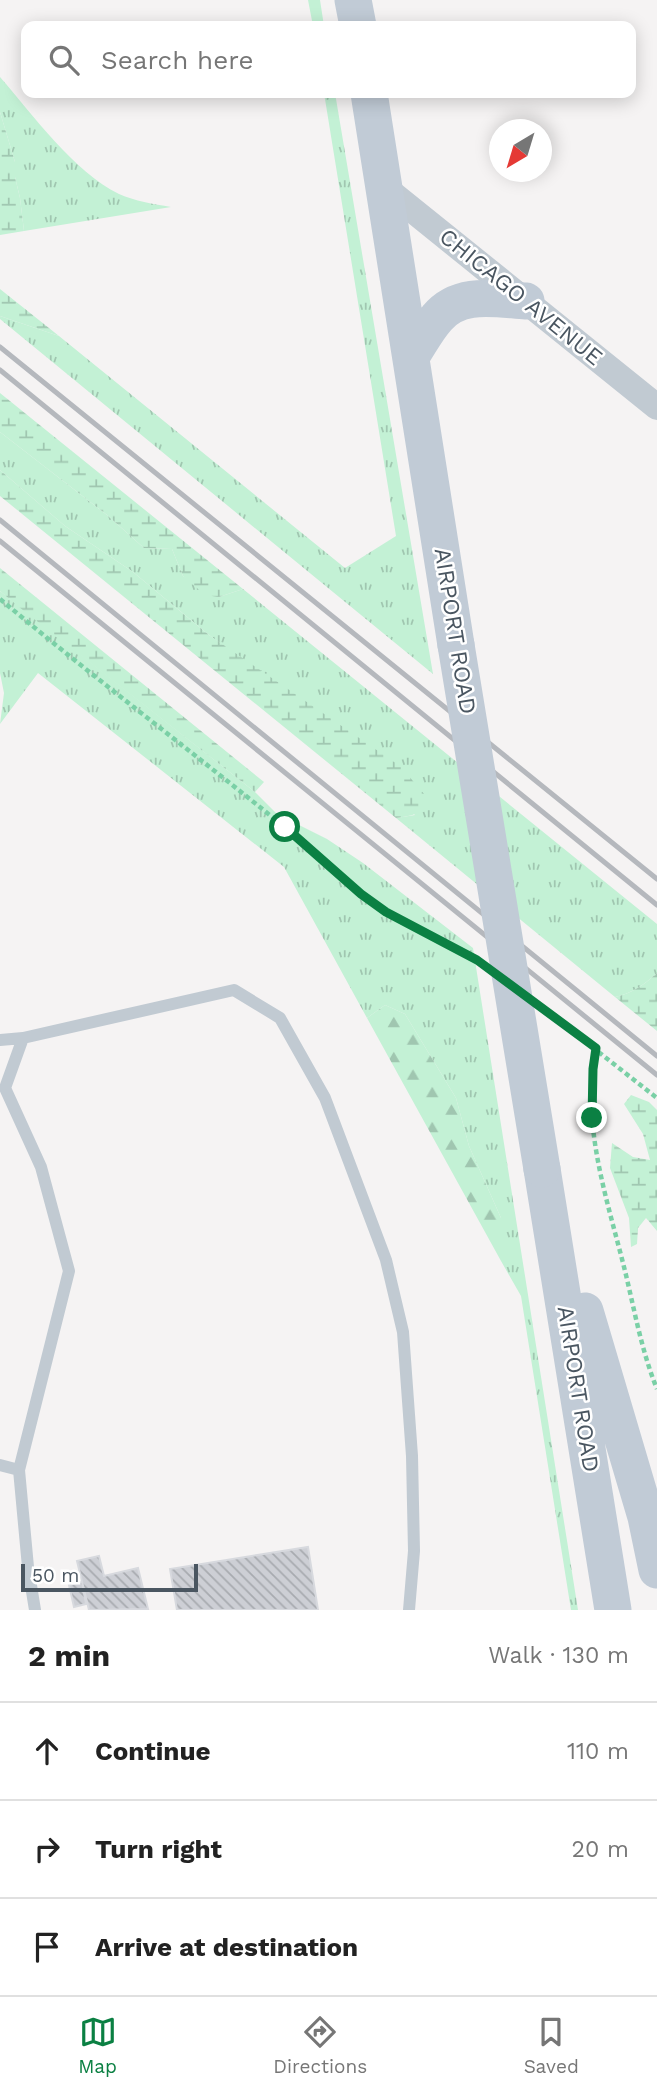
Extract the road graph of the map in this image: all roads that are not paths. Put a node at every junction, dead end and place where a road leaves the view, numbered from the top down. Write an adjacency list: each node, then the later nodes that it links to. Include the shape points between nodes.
1 (353, 0): 2 (main road)
2 (357, 21)
3 (370, 98): 4 (main road, AIRPORT ROAD)
4 (384, 187): 5 (street, CHICAGO AVENUE); 6 (main road, AIRPORT ROAD)
5 (526, 300): 6 (main road, via 469,299 451,305 437,317); 7 (street, CHICAGO AVENUE)
6 (412, 355): 10 (main road, AIRPORT ROAD, bridge)
7 (657, 407)
8 (23, 1038): 9 (lane); 12 (lane, via 5,1088 41,1167 69,1271); 15 (lane, via 234,990 279,1018 325,1098 386,1260 403,1332 412,1456 414,1550)
9 (0, 1040)
10 (542, 1169): 13 (main road, AIRPORT ROAD, via 646,1517); 16 (main road, AIRPORT ROAD)
11 (0, 1465): 12 (lane)
12 (19, 1470): 14 (lane)
13 (657, 1570)
14 (35, 1610)
15 (409, 1610)
16 (613, 1610)

